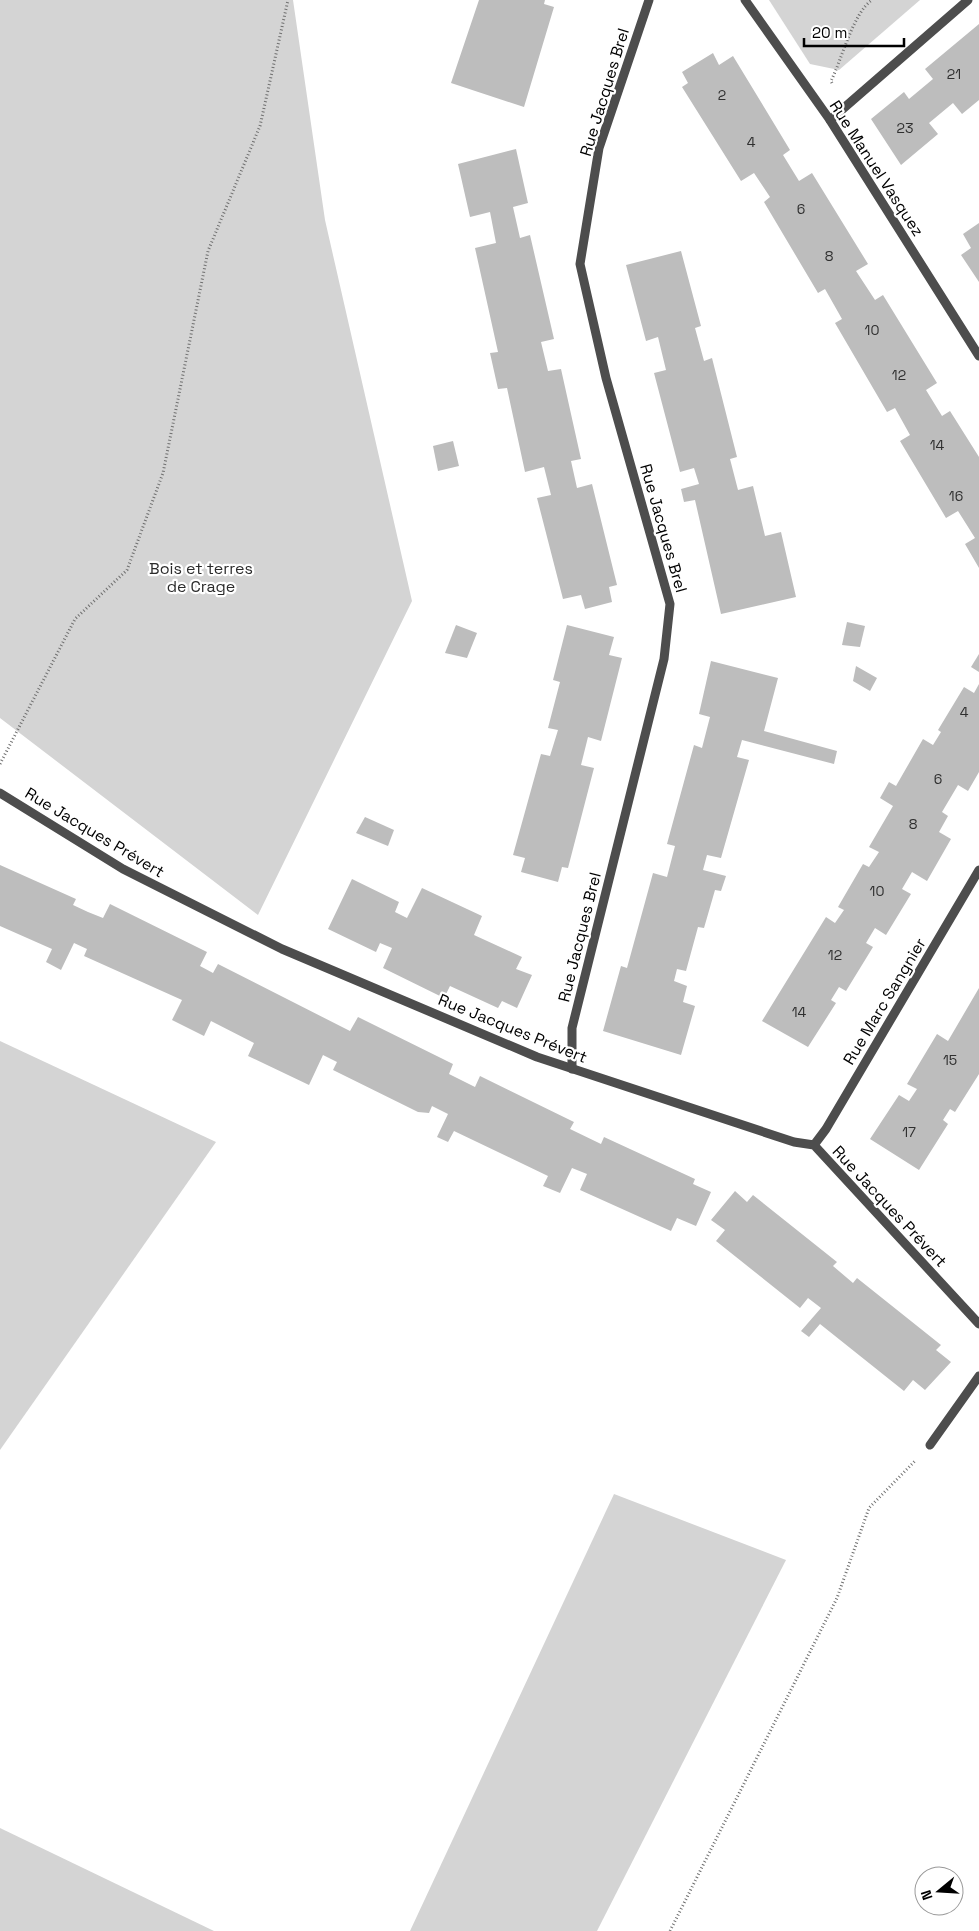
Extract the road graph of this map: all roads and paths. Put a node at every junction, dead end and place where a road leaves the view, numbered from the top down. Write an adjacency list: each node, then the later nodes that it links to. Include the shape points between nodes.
1 (288, 0): 9 (path, via 260,126 208,252 163,473 127,570 75,619)
2 (649, 0): 12 (street, Rue Jacques Brel, via 599,148 580,264 606,378 670,604 664,659 572,1028)
3 (745, 0): 7 (street, Rue Manuel Vasquez)
4 (872, 0): 6 (path, via 865,5 852,29 831,81)
5 (968, 0): 6 (street)
6 (846, 108): 7 (street)
7 (830, 120): 8 (street, Rue Manuel Vasquez)
8 (979, 356)
9 (0, 764)
10 (0, 793): 12 (street, Rue Jacques Prévert, via 123,869 282,949)
11 (979, 870): 13 (street, Rue Marc Sangnier)
12 (572, 1069): 13 (street, Rue Jacques Prévert, via 794,1142)
13 (814, 1145): 14 (street, Rue Jacques Prévert)
14 (979, 1324)
15 (979, 1376): 16 (street)
16 (930, 1445): 17 (path, via 869,1508 837,1598)
17 (670, 1931)

